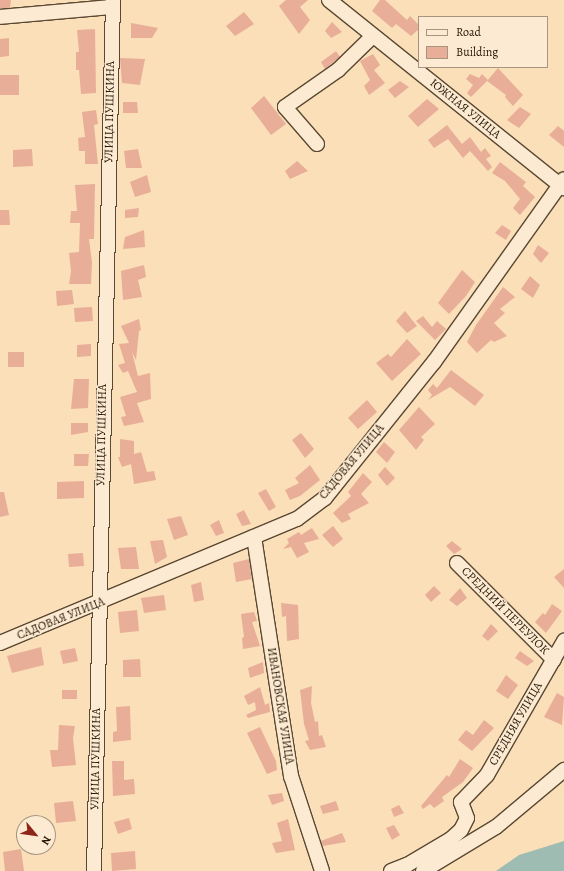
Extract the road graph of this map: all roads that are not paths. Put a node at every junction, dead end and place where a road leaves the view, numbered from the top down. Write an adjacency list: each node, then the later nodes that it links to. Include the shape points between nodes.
1 (329, 0): 4 (street, ЮЖНАЯ УЛИЦА)
2 (113, 4): 3 (street); 9 (street, УЛИЦА ПУШКИНА)
3 (0, 17)
4 (373, 36): 5 (street, via 338,70 285,107); 6 (street, ЮЖНАЯ УЛИЦА)
5 (317, 144)
6 (563, 184): 7 (street, САДОВАЯ УЛИЦА, via 434,362 325,498 297,519)
7 (254, 537): 9 (street, САДОВАЯ УЛИЦА); 15 (street, ИВАНОВСКАЯ УЛИЦА, via 291,776)
8 (457, 563): 12 (street, СРЕДНИЙ ПЕРЕУЛОК)
9 (98, 604): 11 (street, САДОВАЯ УЛИЦА); 14 (street, УЛИЦА ПУШКИНА)
10 (564, 641): 12 (street, СРЕДНЯЯ УЛИЦА)
11 (0, 643)
12 (554, 660): 16 (street, СРЕДНЯЯ УЛИЦА, via 487,775 461,802 467,818 461,830 451,839 407,865)
13 (564, 770): 17 (street, via 496,827)
14 (94, 871)
15 (322, 871)
16 (390, 871)
17 (423, 871)

